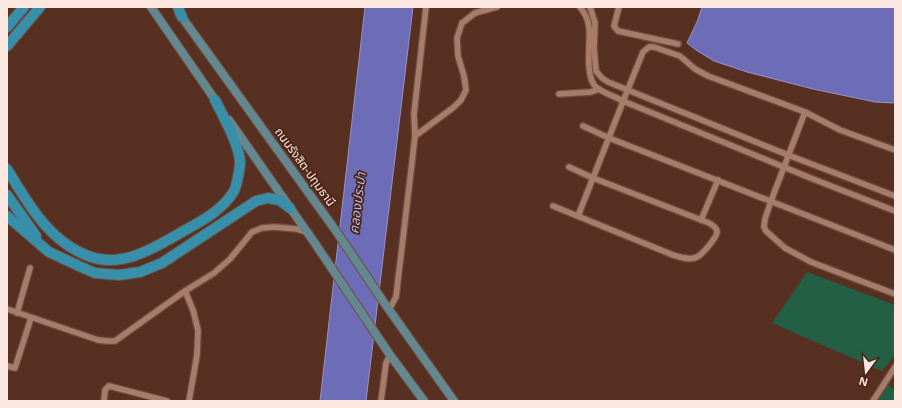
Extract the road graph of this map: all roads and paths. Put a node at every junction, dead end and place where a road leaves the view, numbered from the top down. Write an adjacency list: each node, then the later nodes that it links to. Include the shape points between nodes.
1 (15, 7): 11 (highway)
2 (24, 7): 13 (highway)
3 (40, 7): 15 (highway)
4 (152, 7): 19 (main road)
5 (177, 7): 12 (highway)
6 (426, 7): 23 (street, via 414,114)
7 (497, 7): 23 (street, via 475,13 462,23 457,38 458,56 466,90 454,107)
8 (580, 7): 16 (street, via 585,13 589,27 591,80)
9 (590, 7): 17 (street, via 595,23 596,71 608,82)
10 (619, 7): 14 (street, via 614,26 618,32)
11 (7, 17)
12 (182, 17): 47 (main road, ถนนรังสิต-ปทุมธานี, via 336,231)
13 (7, 27)
14 (678, 44)
15 (7, 46)
16 (599, 89): 18 (street); 20 (street)
17 (628, 89): 20 (street); 21 (street, via 643,52 649,46 680,56 708,76); 26 (street)
18 (559, 94)
19 (215, 100): 29 (highway, via 236,145 240,162 235,190 211,216 138,255 107,260 92,258 75,250 56,236 42,221); 36 (main road)
20 (623, 101): 24 (street); 28 (street)
21 (805, 112): 25 (street, via 840,130); 26 (street)
22 (583, 126): 24 (street)
23 (415, 136): 47 (street, via 396,297)
24 (609, 138): 30 (street); 31 (street)
25 (895, 150)
26 (788, 155): 28 (street); 33 (street)
27 (568, 167): 30 (street)
28 (784, 167): 34 (street); 37 (street)
29 (7, 169)
30 (593, 178): 39 (street); 40 (street)
31 (718, 180): 34 (street); 40 (street)
32 (7, 195): 43 (highway, via 40,241)
33 (895, 196)
34 (771, 201): 42 (street); 46 (street, via 764,227 786,248 811,262)
35 (553, 206): 39 (street)
36 (290, 208): 41 (main road); 43 (highway, via 279,200 268,198 256,201 162,263 140,272 119,275 95,273)
37 (894, 208)
38 (7, 216): 43 (highway, via 49,252)
39 (578, 216): 40 (street, via 673,255 691,259 703,252 716,236 715,228)
40 (701, 220)
41 (307, 232): 45 (street, via 274,227 252,232 230,259 214,273); 51 (main road)
42 (895, 250)
43 (56, 255)
44 (30, 268): 49 (street)
45 (185, 291): 50 (street, via 115,341 98,340); 56 (street, via 198,330 197,355)
46 (895, 294)
47 (387, 307): 59 (main road, ถนนรังสิต-ปทุมธานี)
48 (7, 309): 49 (street)
49 (17, 313): 50 (street)
50 (31, 318): 52 (street, via 15,368)
51 (390, 355): 57 (street, via 386,363); 58 (main road)
52 (7, 366)
53 (895, 368): 60 (street)
54 (104, 401): 55 (street, via 105,390 109,386)
55 (167, 401)
56 (189, 401)
57 (381, 401)
58 (424, 401)
59 (454, 401)
60 (873, 401)

